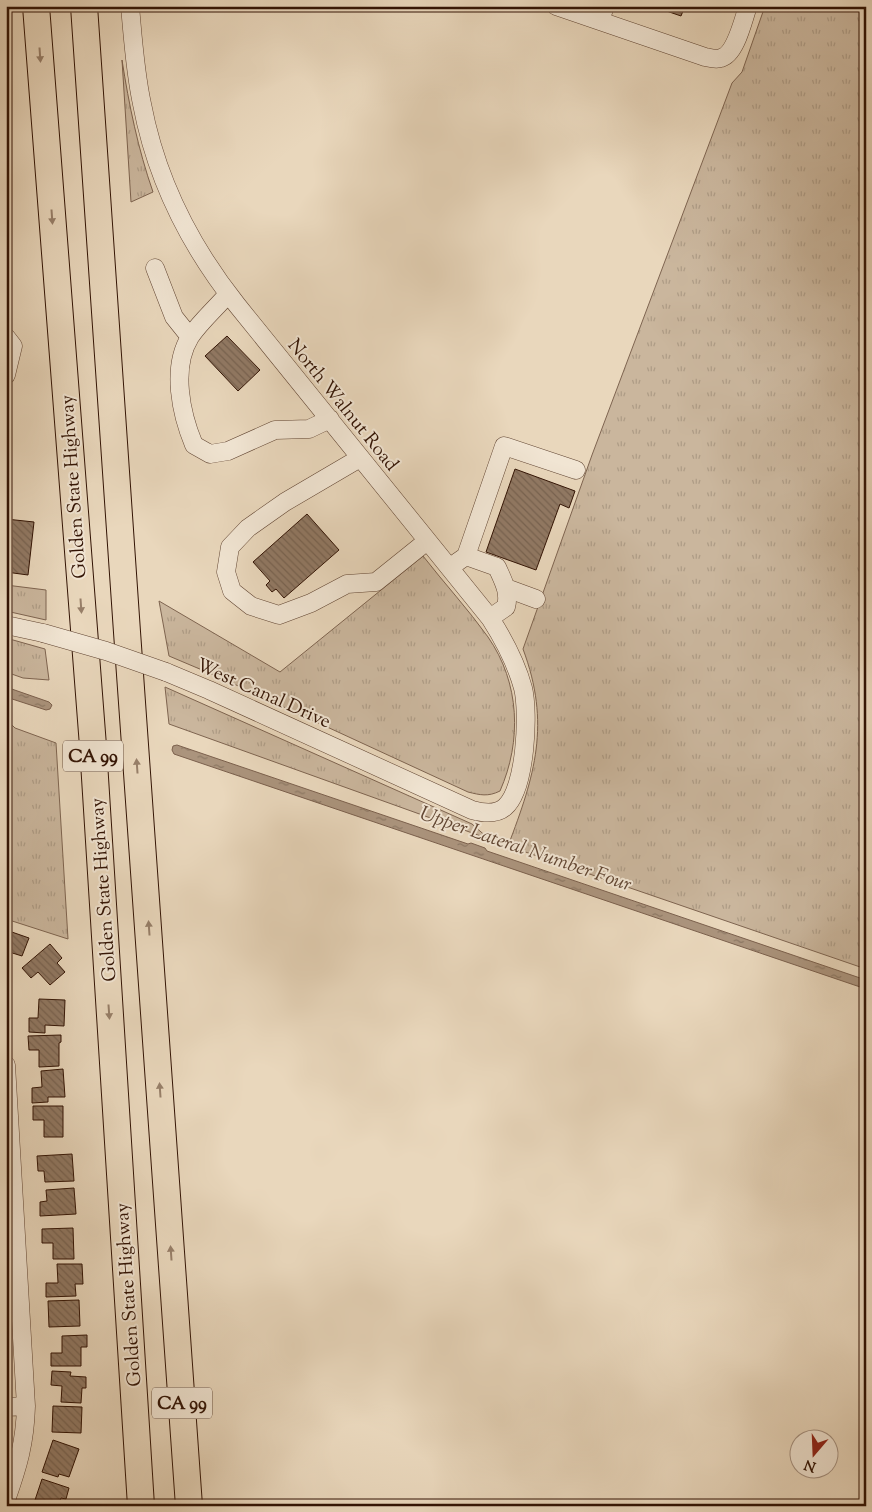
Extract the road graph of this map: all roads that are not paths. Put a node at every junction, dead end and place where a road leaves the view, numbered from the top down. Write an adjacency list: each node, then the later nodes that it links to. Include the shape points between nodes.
1 (36, 6): 29 (highway, Golden State Highway / CA 99, one-way to 29, via 93,746)
2 (84, 6): 26 (highway, CA 99, one-way to 2)
3 (130, 6): 8 (street, North Walnut Road, via 142,104 156,155 187,230)
4 (556, 6): 6 (street)
5 (748, 6): 6 (street, via 735,43 723,58 705,57)
6 (603, 14)
7 (156, 268): 10 (street, via 174,317)
8 (228, 294): 10 (street); 12 (street, North Walnut Road)
9 (6, 337): 11 (street, via 13,346)
10 (190, 337): 12 (street, via 181,356 179,376 186,426 194,445 210,454 228,451 275,430 310,429)
11 (6, 375)
12 (330, 419): 13 (street, North Walnut Road)
13 (360, 458): 15 (street, North Walnut Road); 15 (street, via 248,528 230,547 226,572 232,590 252,606 279,615 347,584 376,582)
14 (576, 470): 16 (street, via 504,446)
15 (427, 541): 17 (street, North Walnut Road)
16 (466, 556): 17 (street); 18 (street, via 497,567)
17 (449, 568): 20 (street, North Walnut Road)
18 (506, 588): 19 (street); 20 (street, via 509,598 506,607)
19 (536, 599)
20 (490, 618): 22 (street, North Walnut Road, via 517,668 526,712 521,770 511,799)
21 (6, 625): 22 (street, West Canal Drive, bridge, via 113,653 166,672 465,807 482,813)
22 (498, 810)
23 (6, 1065): 24 (street)
24 (8, 1125): 25 (street)
25 (13, 1271): 27 (street)
26 (175, 1301): 33 (highway, CA 99); 34 (highway, via 190,1331)
27 (26, 1406): 28 (street); 30 (street, via 22,1448)
28 (6, 1407)
29 (138, 1456): 31 (highway); 32 (highway, Golden State Highway / CA 99)
30 (6, 1500)
31 (134, 1506)
32 (141, 1506)
33 (189, 1506)
34 (206, 1506)

